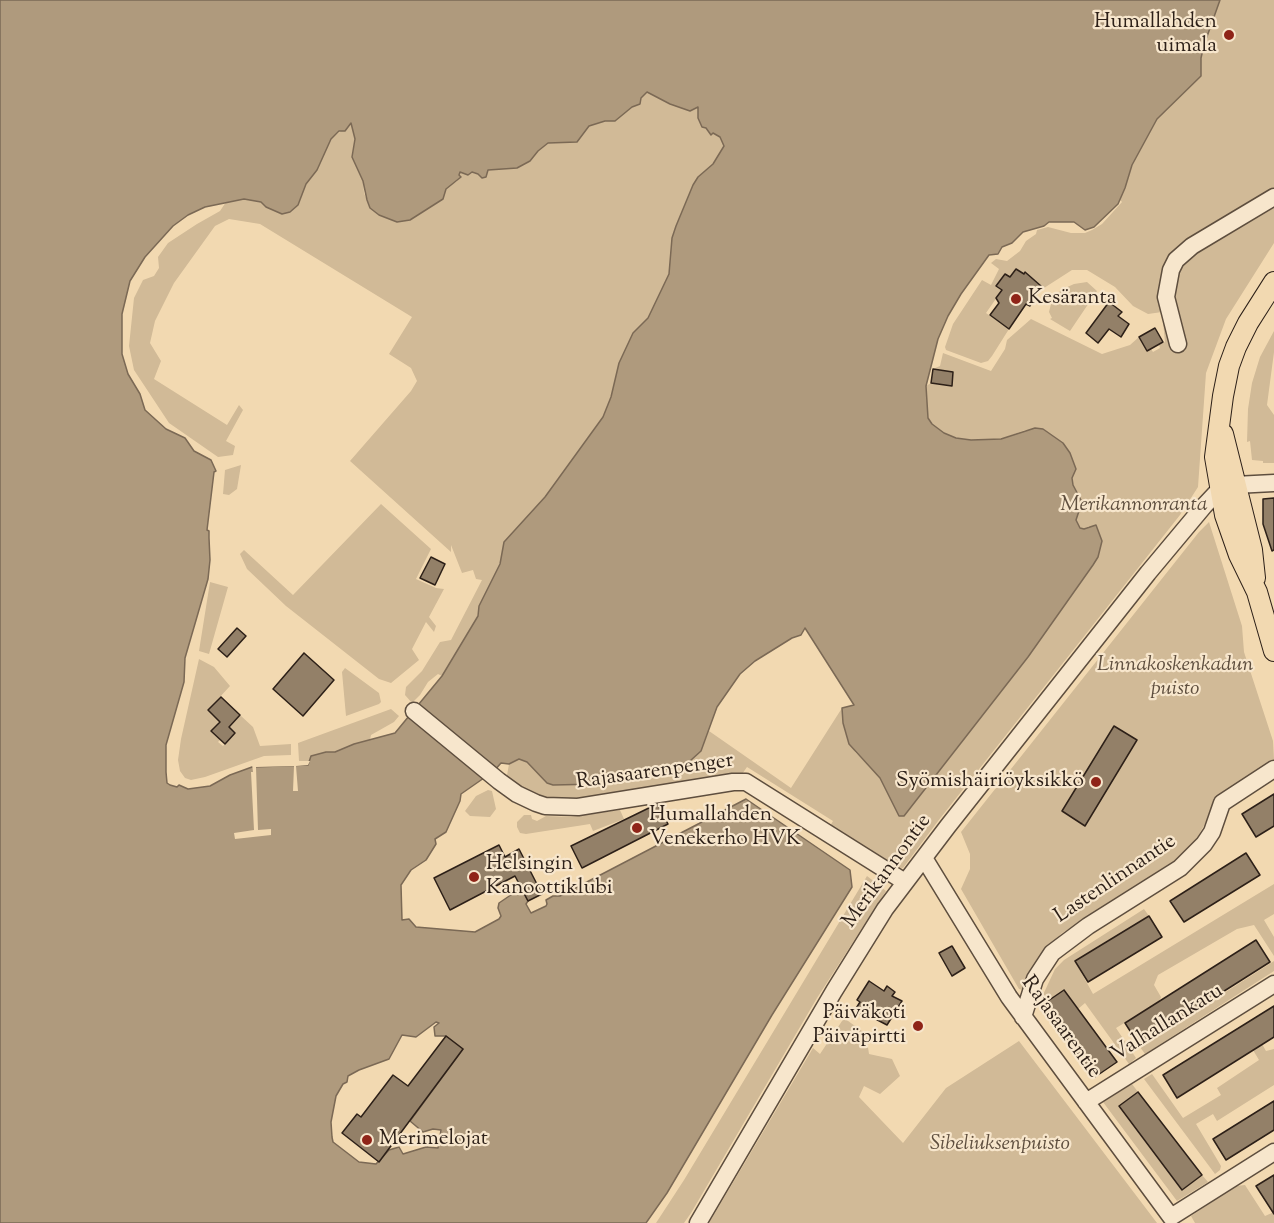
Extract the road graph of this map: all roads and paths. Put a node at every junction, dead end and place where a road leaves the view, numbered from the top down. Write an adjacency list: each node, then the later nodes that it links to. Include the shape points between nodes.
1 (1274, 197): 3 (street, via 1192,246 1176,260 1166,297)
2 (1274, 282): 5 (main road, via 1248,323 1229,366 1215,457)
3 (1178, 344)
4 (1274, 483): 5 (street)
5 (1227, 487): 6 (main road, via 1227,522 1257,592); 9 (street, Merikannontie, via 1148,573)
6 (1274, 651)
7 (414, 711): 10 (street, Rajasaarenpenger, via 499,781 536,803 578,807 746,782)
8 (1274, 769): 12 (street, Lastenlinnantie, via 1222,803 1208,838 1180,868 1052,953 1035,979)
9 (924, 858): 10 (street, Merikannontie); 12 (street, Rajasaarentie)
10 (905, 882): 15 (street, Merikannontie, via 834,991)
11 (1274, 984): 13 (street, Valhallankatu)
12 (1023, 1017): 13 (street, Rajasaarentie)
13 (1086, 1102): 14 (street, Rajasaarentie, via 1171,1217)
14 (1274, 1152)
15 (698, 1223)

